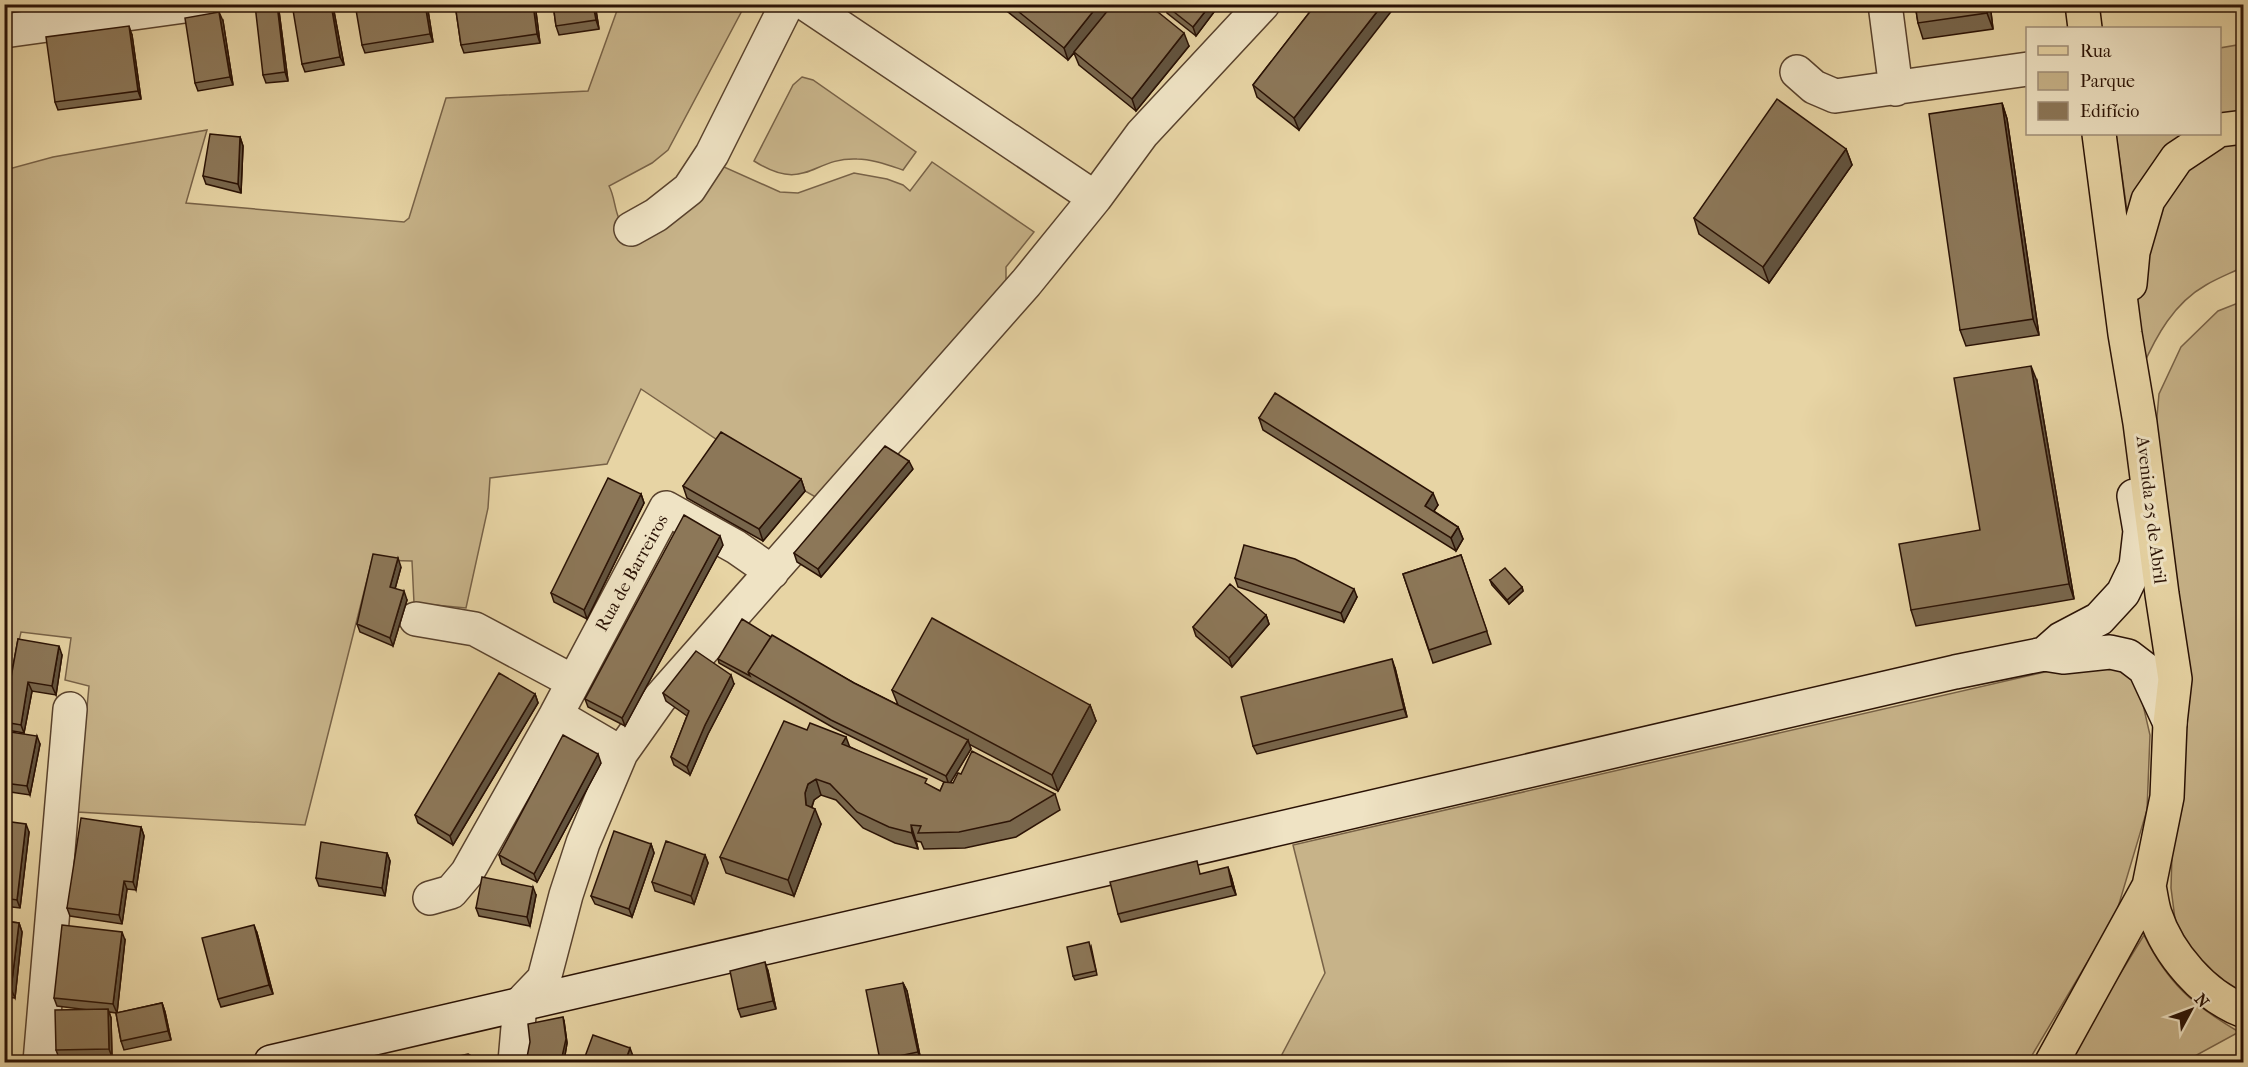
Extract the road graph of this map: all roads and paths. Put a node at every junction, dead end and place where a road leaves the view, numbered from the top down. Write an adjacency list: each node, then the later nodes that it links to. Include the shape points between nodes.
1 (199, 4): 8 (street)
2 (788, 4): 17 (street, via 712,154 689,189)
3 (806, 4): 16 (street)
4 (1263, 4): 16 (street, via 1142,134)
5 (1885, 4): 11 (street)
6 (2082, 4): 7 (main road)
7 (2085, 27)
8 (4, 31)
9 (2026, 69): 11 (street)
10 (1797, 72): 11 (street, via 1814,87 1835,96)
11 (1896, 89)
12 (2244, 127): 13 (main road)
13 (2221, 130)
14 (2099, 135): 18 (main road, Avenida 25 de Abril)
15 (2212, 135): 18 (main road, via 2177,158 2148,200 2133,252)
16 (1095, 198): 20 (street, via 1026,283)
17 (631, 229)
18 (2125, 334): 19 (main road, Avenida 25 de Abril)
19 (2140, 423): 22 (street, via 2132,487 2140,531 2136,566 2123,593 2099,619 2061,639); 26 (main road, Avenida 25 de Abril, via 2175,679)
20 (772, 572): 23 (street, Rua de Barreiros, via 666,508); 27 (street, via 660,698)
21 (416, 619): 23 (street, via 475,629)
22 (2044, 654): 26 (street, via 2063,657 2110,651 2128,656 2145,669); 30 (street)
23 (572, 681): 25 (street, Rua de Barreiros)
24 (70, 709): 32 (street)
25 (556, 715): 27 (street); 29 (street, Rua de Barreiros, via 467,873 451,892)
26 (2170, 723): 28 (main road, Avenida 25 de Abril, via 2167,797)
27 (621, 753): 30 (street, via 583,843 544,979)
28 (2149, 886): 31 (main road, Avenida 25 de Abril, via 2155,915 2178,958 2228,1005); 35 (main road, Avenida 25 de Abril)
29 (430, 898)
30 (520, 1004): 33 (street); 34 (street)
31 (2244, 1011)
32 (40, 1062)
33 (271, 1062)
34 (514, 1062)
35 (2052, 1062)

